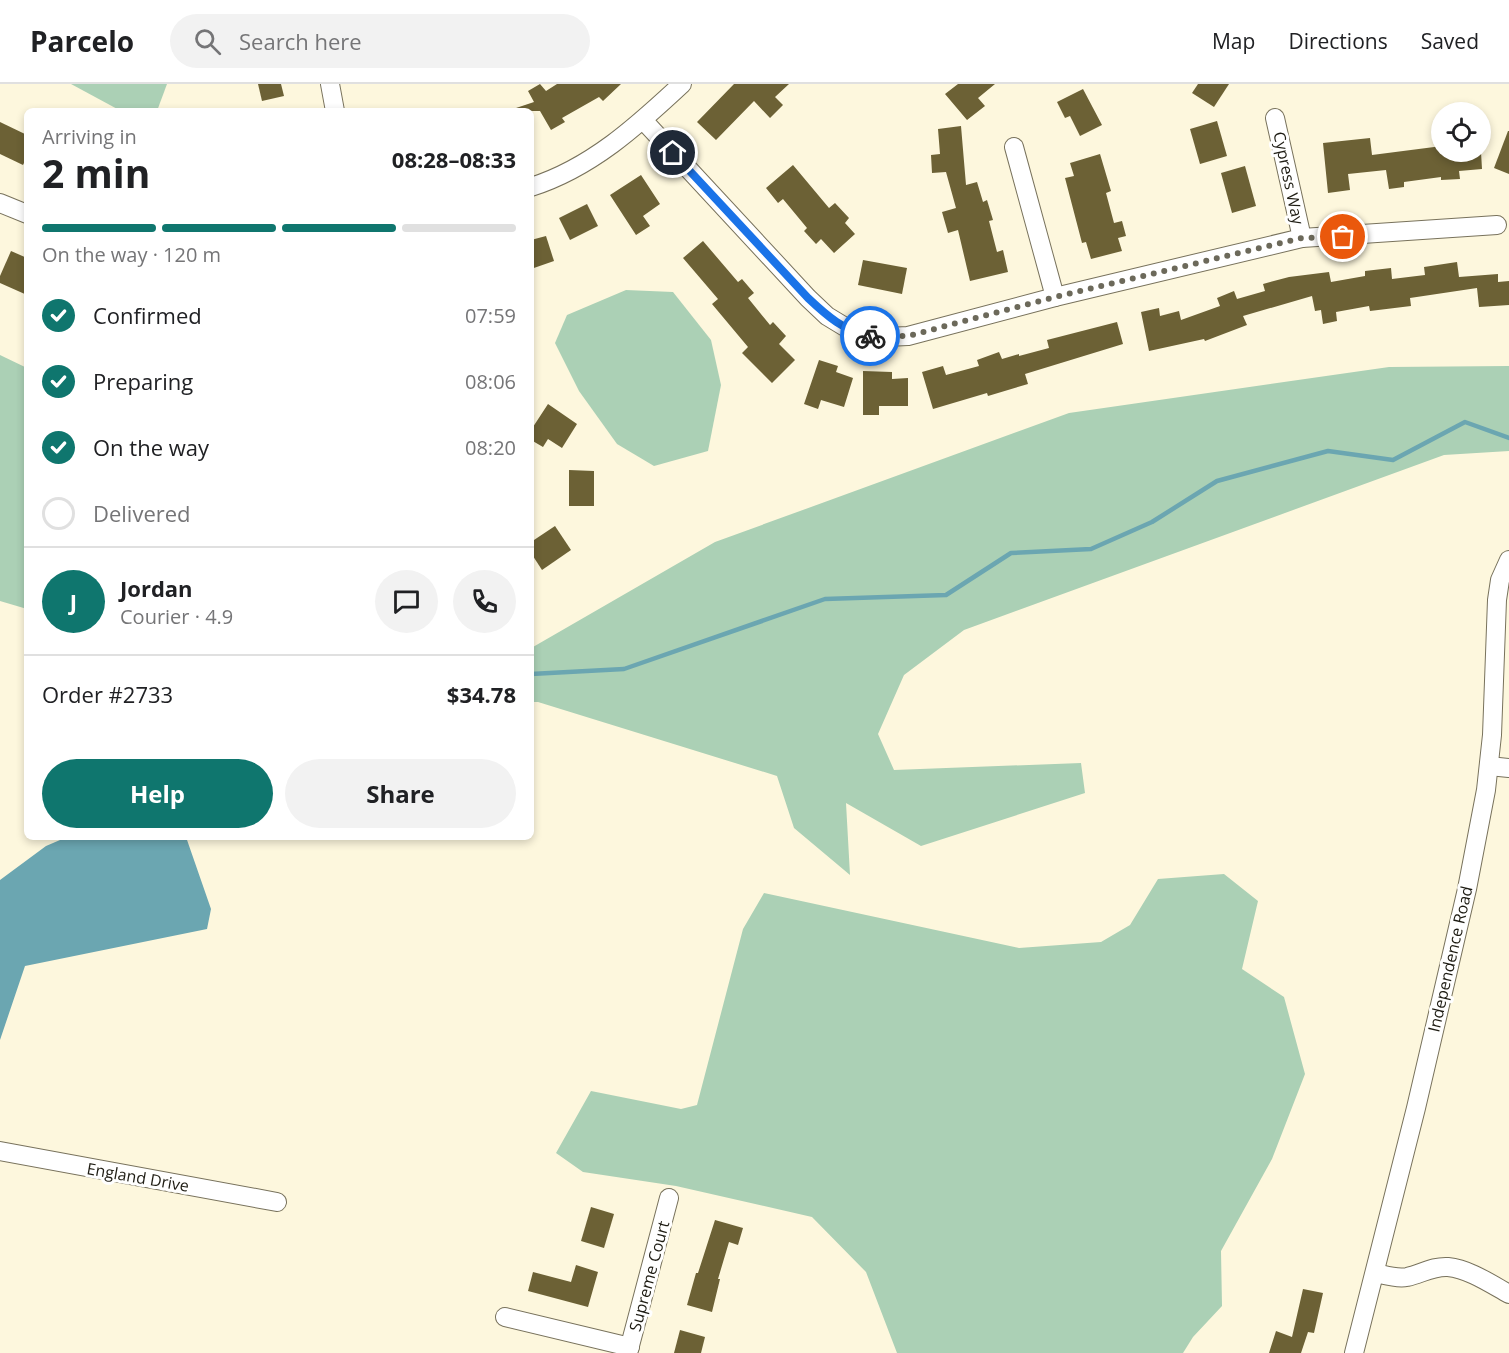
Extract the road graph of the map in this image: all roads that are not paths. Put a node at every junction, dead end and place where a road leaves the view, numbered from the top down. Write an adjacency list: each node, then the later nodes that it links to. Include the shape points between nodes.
1 (330, 84): 3 (street)
2 (682, 84): 5 (street)
3 (334, 108)
4 (1275, 118): 11 (street, Cypress Way)
5 (643, 120): 7 (street, via 591,159); 12 (street, via 808,298 827,316 855,333 908,336)
6 (1014, 147): 12 (street)
7 (534, 186)
8 (0, 203): 9 (street)
9 (24, 213)
10 (1497, 225): 11 (street)
11 (1302, 238): 12 (street)
12 (1055, 297)
13 (1509, 560): 14 (street, Independence Road, via 1497,600)
14 (1489, 766): 15 (street); 19 (street, Independence Road, via 1465,896)
15 (1509, 768)
16 (0, 1151): 18 (street, England Drive)
17 (669, 1198): 22 (street, Supreme Court)
18 (277, 1202)
19 (1375, 1272): 20 (street, via 1396,1278 1448,1267); 23 (street, Independence Road)
20 (1509, 1294)
21 (505, 1317): 22 (street)
22 (629, 1350)
23 (1354, 1353)

